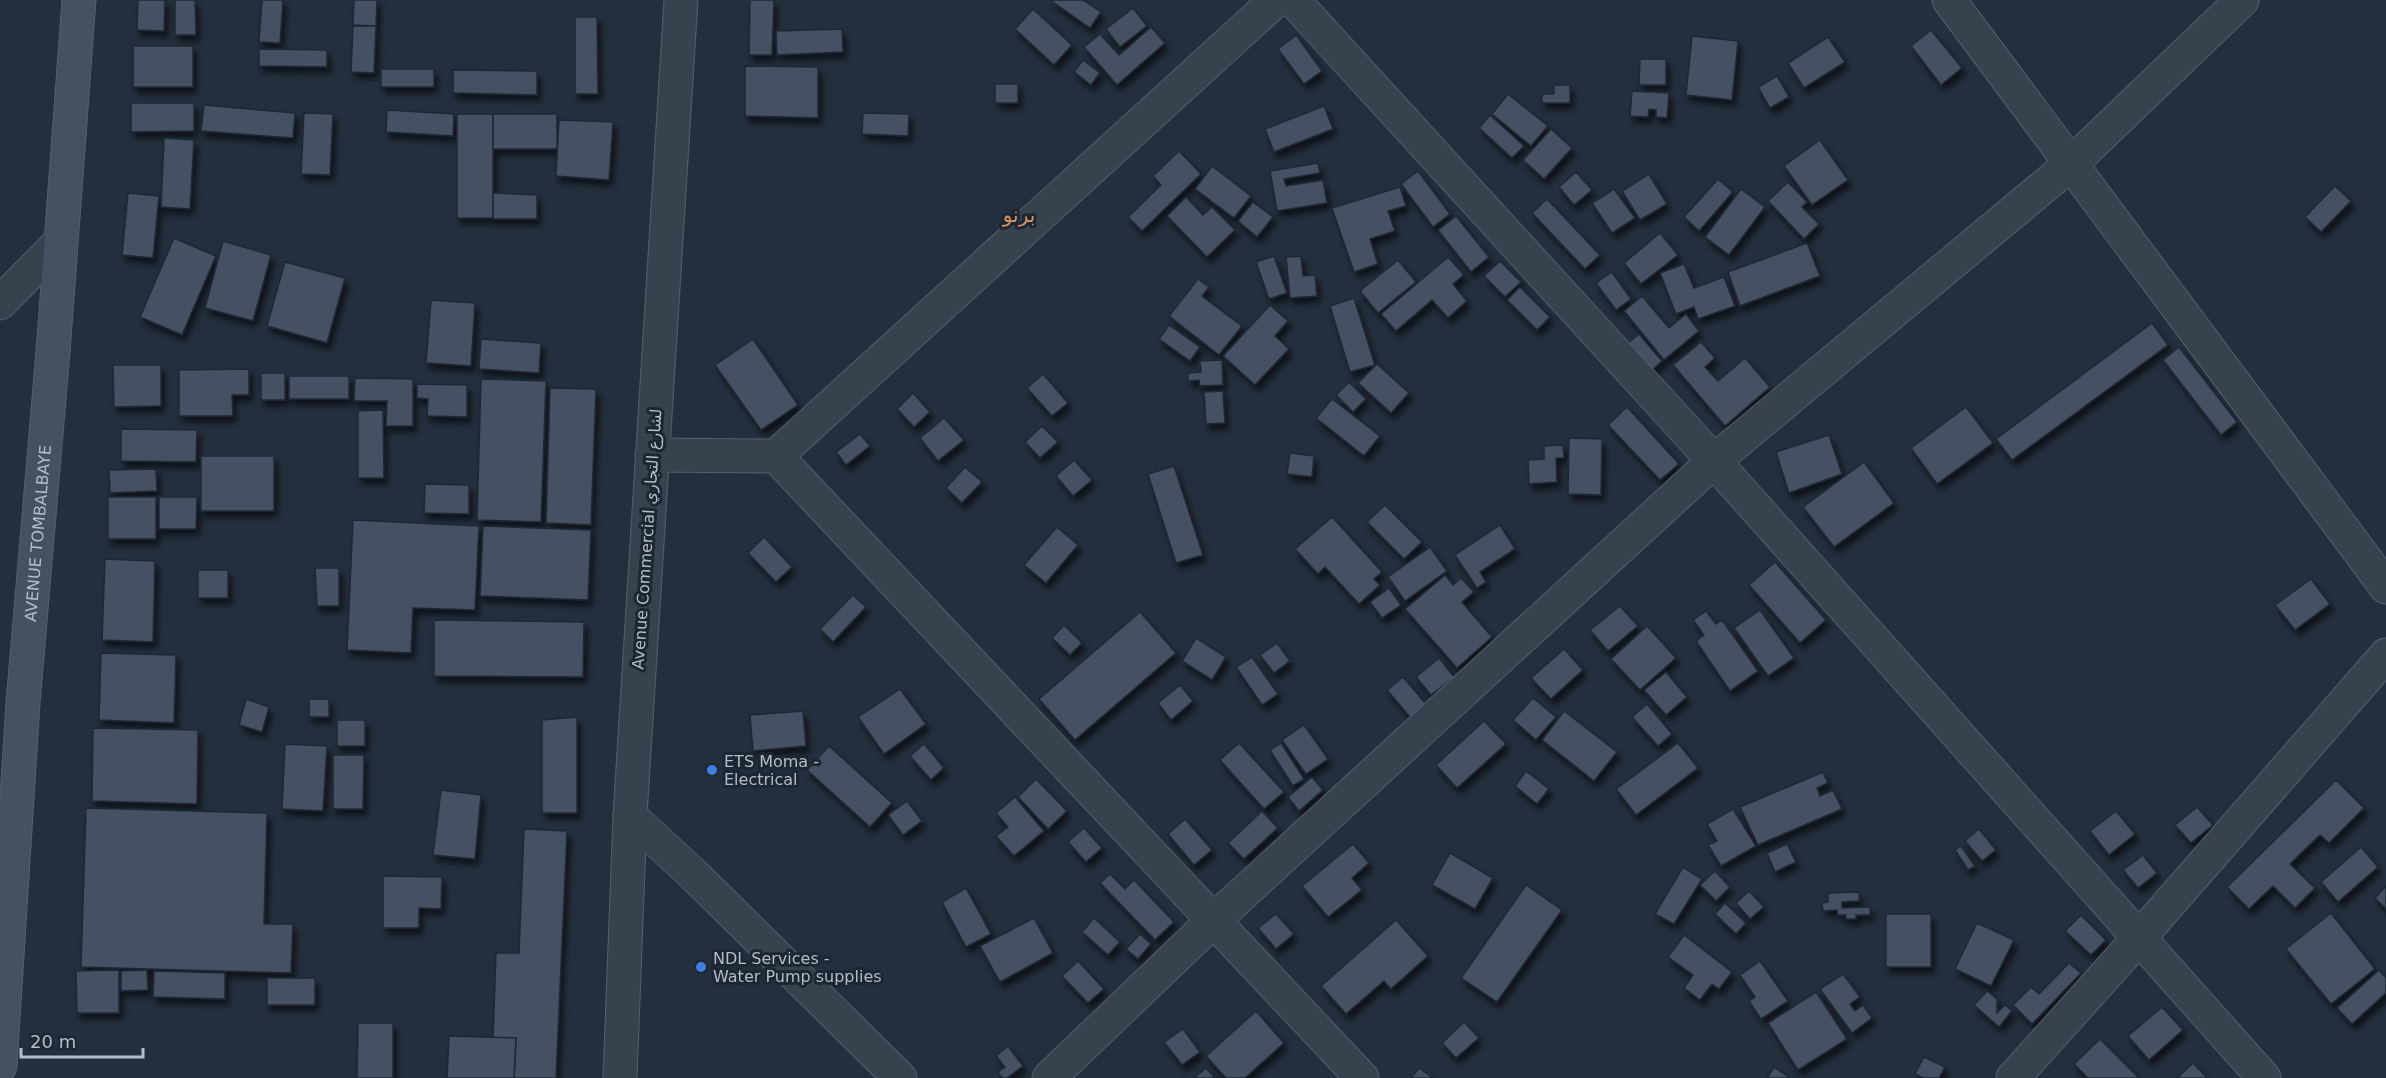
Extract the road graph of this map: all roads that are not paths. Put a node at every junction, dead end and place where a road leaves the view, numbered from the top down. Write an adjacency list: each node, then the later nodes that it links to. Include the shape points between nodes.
1 (80, 0): 8 (main road, AVENUE TOMBALBAYE)
2 (681, 0): 10 (street, Avenue Commercial لشارع التجاري)
3 (1276, 0): 11 (street)
4 (1293, 0): 12 (street)
5 (1949, 0): 7 (street)
6 (2242, 0): 7 (street)
7 (2072, 163): 12 (street); 13 (street)
8 (61, 241): 9 (street); 18 (main road, AVENUE TOMBALBAYE, via 23,703)
9 (0, 303)
10 (652, 455): 11 (street); 15 (street, Avenue Commercial لشارع التجاري)
11 (777, 456): 16 (street)
12 (1714, 461): 16 (street); 17 (street)
13 (2386, 587)
14 (2386, 655): 17 (street)
15 (630, 816): 19 (street, Avenue Commercial لشارع التجاري); 20 (street)
16 (1214, 920): 21 (street); 22 (street)
17 (2139, 938): 23 (street); 24 (street)
18 (0, 1066)
19 (620, 1078)
20 (900, 1078)
21 (1049, 1078)
22 (1362, 1078)
23 (2013, 1078)
24 (2264, 1078)

